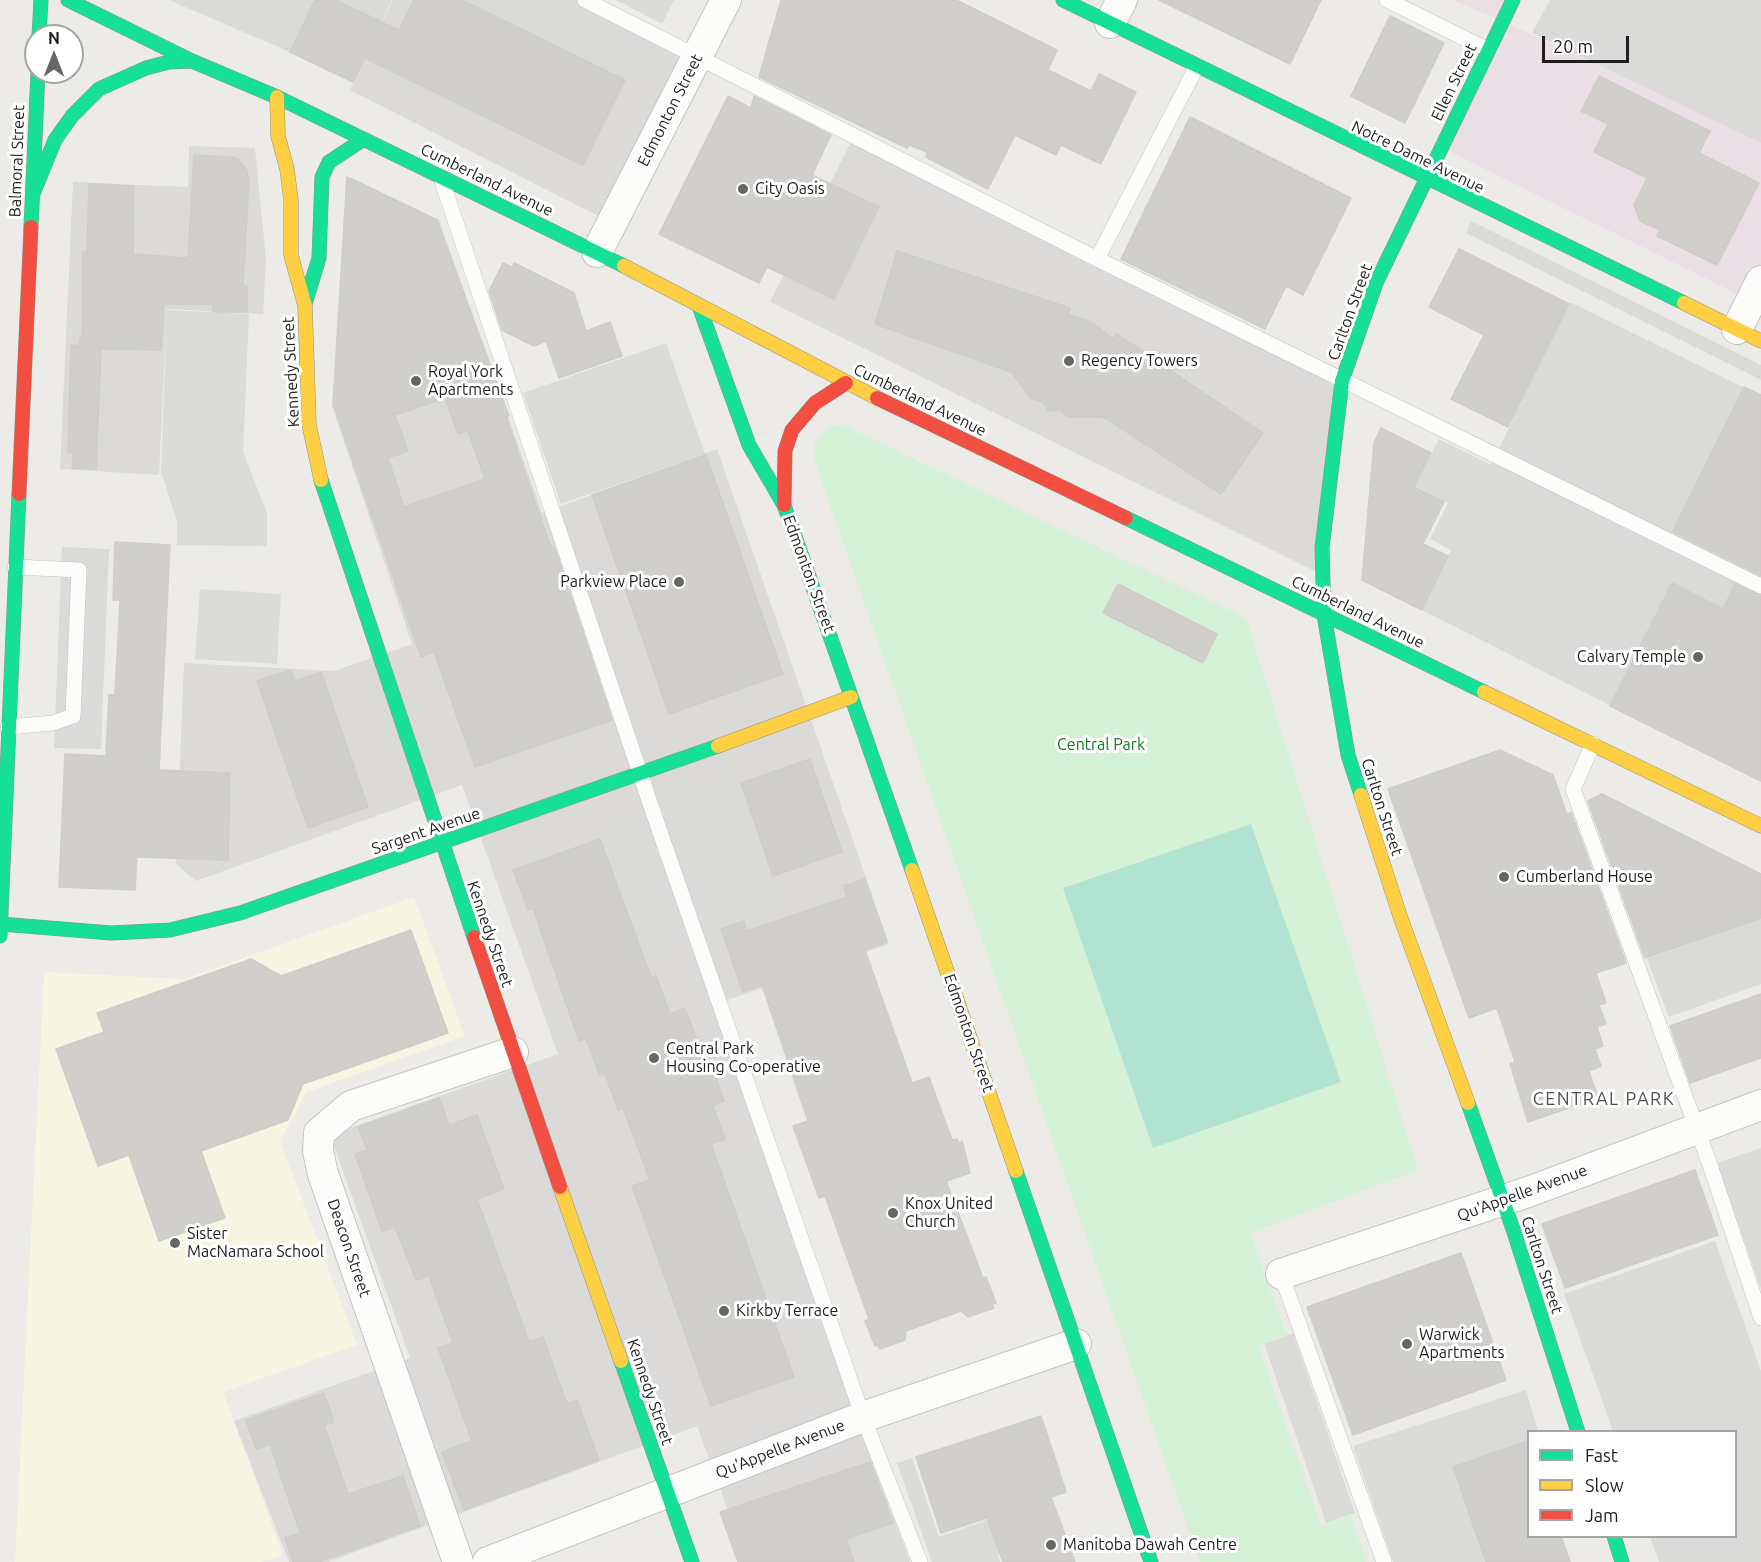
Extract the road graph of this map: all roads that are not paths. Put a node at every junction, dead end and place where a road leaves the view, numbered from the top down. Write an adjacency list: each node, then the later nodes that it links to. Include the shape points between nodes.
1 (41, 0): 9 (street)
2 (68, 0): 12 (street, Cumberland Avenue)
3 (585, 0): 11 (lane)
4 (726, 0): 11 (street, Edmonton Street)
5 (1063, 0): 8 (street, Notre Dame Avenue)
6 (1387, 0): 10 (lane)
7 (1513, 0): 10 (street, Ellen Street)
8 (1116, 11): 13 (street, Notre Dame Avenue)
9 (40, 24)
10 (1488, 50): 18 (street, Ellen Street)
11 (697, 56): 20 (street, Edmonton Street); 21 (lane)
12 (192, 61): 15 (street, Cumberland Avenue); 19 (street, via 146,68 99,89 72,116 56,140)
13 (1197, 66): 18 (street, Notre Dame Avenue); 21 (lane)
14 (38, 84): 19 (street, Balmoral Street)
15 (277, 97): 16 (street, Cumberland Avenue); 23 (street, Kennedy Street, via 278,136 291,200 291,255)
16 (364, 139): 17 (street, Cumberland Avenue); 23 (street, Kennedy Street, via 329,162 322,177 319,258)
17 (440, 175): 20 (street, Cumberland Avenue); 35 (lane)
18 (1426, 180): 25 (street, Notre Dame Avenue); 26 (street, Carlton Street, via 1376,283)
19 (33, 194): 29 (street, Balmoral Street)
20 (597, 252): 24 (street, Cumberland Avenue)
21 (1097, 260): 26 (lane)
22 (1761, 281): 25 (street)
23 (305, 306): 37 (street, Kennedy Street, via 306,403 321,480)
24 (699, 306): 27 (street, Cumberland Avenue); 28 (street, via 749,445)
25 (1749, 335)
26 (1342, 381): 30 (lane); 31 (street, Carlton Street, via 1322,548)
27 (846, 383): 28 (street, via 815,403 792,430 785,451); 31 (street, Cumberland Avenue)
28 (784, 505): 32 (street, Edmonton Street)
29 (15, 567): 33 (street, Balmoral Street); 33 (lane, via 79,570 74,694 73,716 53,723)
30 (1761, 586)
31 (1324, 615): 34 (street, Cumberland Avenue); 43 (street, Carlton Street, via 1348,755 1400,916)
32 (851, 697): 35 (street, Sargent Avenue); 46 (street, Edmonton Street)
33 (8, 727): 38 (street, Balmoral Street)
34 (1593, 744): 36 (street, Cumberland Avenue); 42 (lane, via 1573,789)
35 (640, 775): 37 (street, Sargent Avenue); 47 (lane)
36 (1761, 826)
37 (442, 843): 38 (street, Sargent Avenue, via 240,913 170,930 111,933); 40 (street, Kennedy Street)
38 (0, 924): 39 (street, Balmoral Street)
39 (0, 936)
40 (513, 1052): 49 (street, Kennedy Street); 51 (street, Deacon Street, via 351,1106 319,1133 323,1174)
41 (1761, 1105): 42 (street, Qu'Appelle Avenue)
42 (1696, 1128): 43 (street, Qu'Appelle Avenue); 45 (lane)
43 (1503, 1200): 44 (street, Qu'Appelle Avenue); 48 (street, Carlton Street)
44 (1281, 1274): 56 (lane)
45 (1761, 1318)
46 (1076, 1344): 47 (street, Qu'Appelle Avenue); 55 (street, Edmonton Street)
47 (863, 1417): 49 (street, Qu'Appelle Avenue); 54 (lane)
48 (1578, 1430)
49 (668, 1493): 52 (street, Qu'Appelle Avenue); 53 (street, Kennedy Street)
50 (1615, 1538): 57 (street)
51 (458, 1562)
52 (488, 1562)
53 (692, 1562)
54 (920, 1562)
55 (1150, 1562)
56 (1384, 1562)
57 (1622, 1562)

